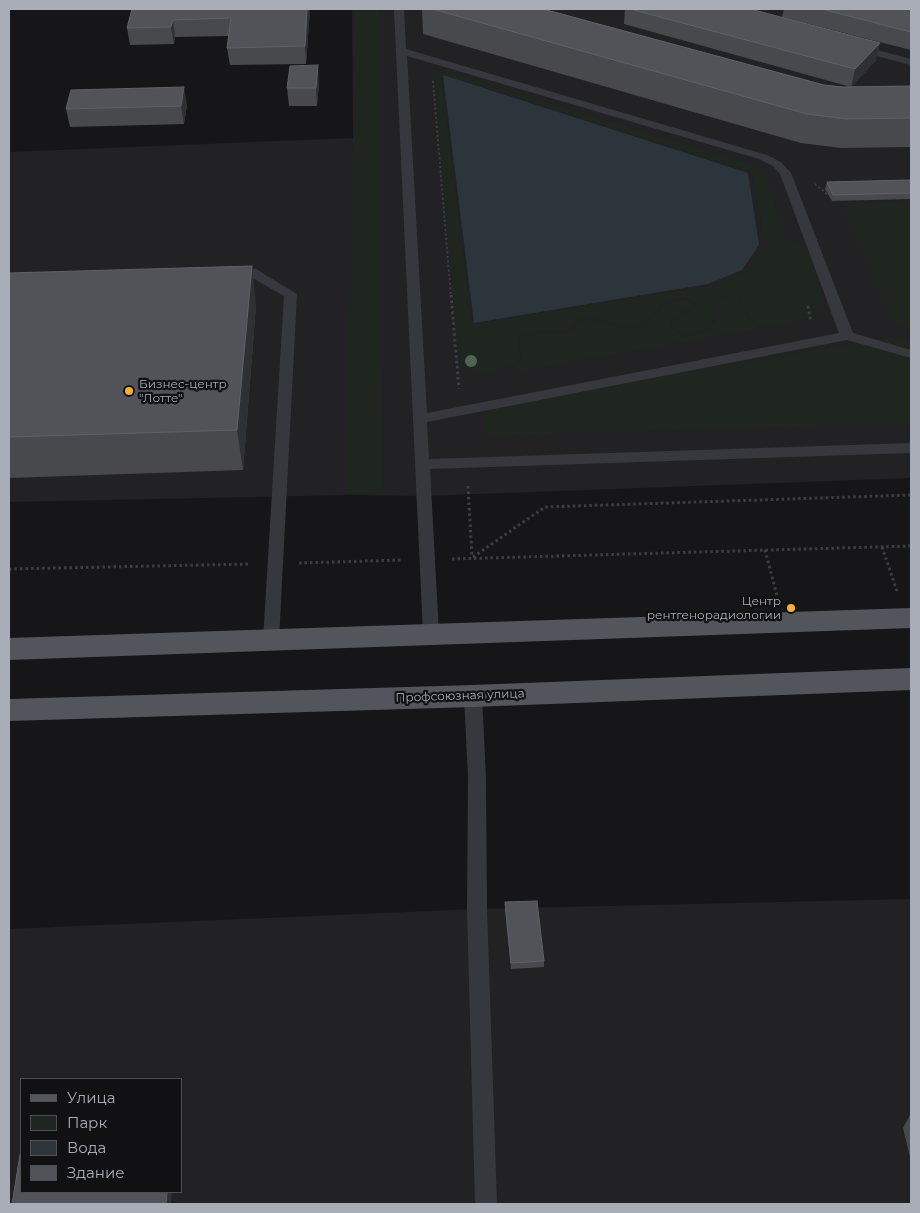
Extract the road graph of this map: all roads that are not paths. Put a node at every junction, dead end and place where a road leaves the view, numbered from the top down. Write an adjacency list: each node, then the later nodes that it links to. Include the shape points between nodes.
1 (399, 9): 3 (lane)
2 (846, 45): 4 (lane)
3 (401, 51): 6 (lane, via 777,164 786,173); 8 (lane)
4 (911, 62)
5 (214, 273): 13 (lane, via 252,272 291,294)
6 (846, 336): 7 (lane); 8 (lane)
7 (911, 354)
8 (420, 419): 10 (lane)
9 (911, 448): 10 (lane)
10 (423, 464): 12 (lane)
11 (911, 618): 12 (main road)
12 (431, 634): 13 (main road)
13 (271, 640): 14 (main road)
14 (9, 649)
15 (911, 679): 16 (main road, Профсоюзная улица)
16 (473, 696): 17 (main road, Профсоюзная улица); 18 (lane)
17 (9, 710)
18 (486, 1204)

